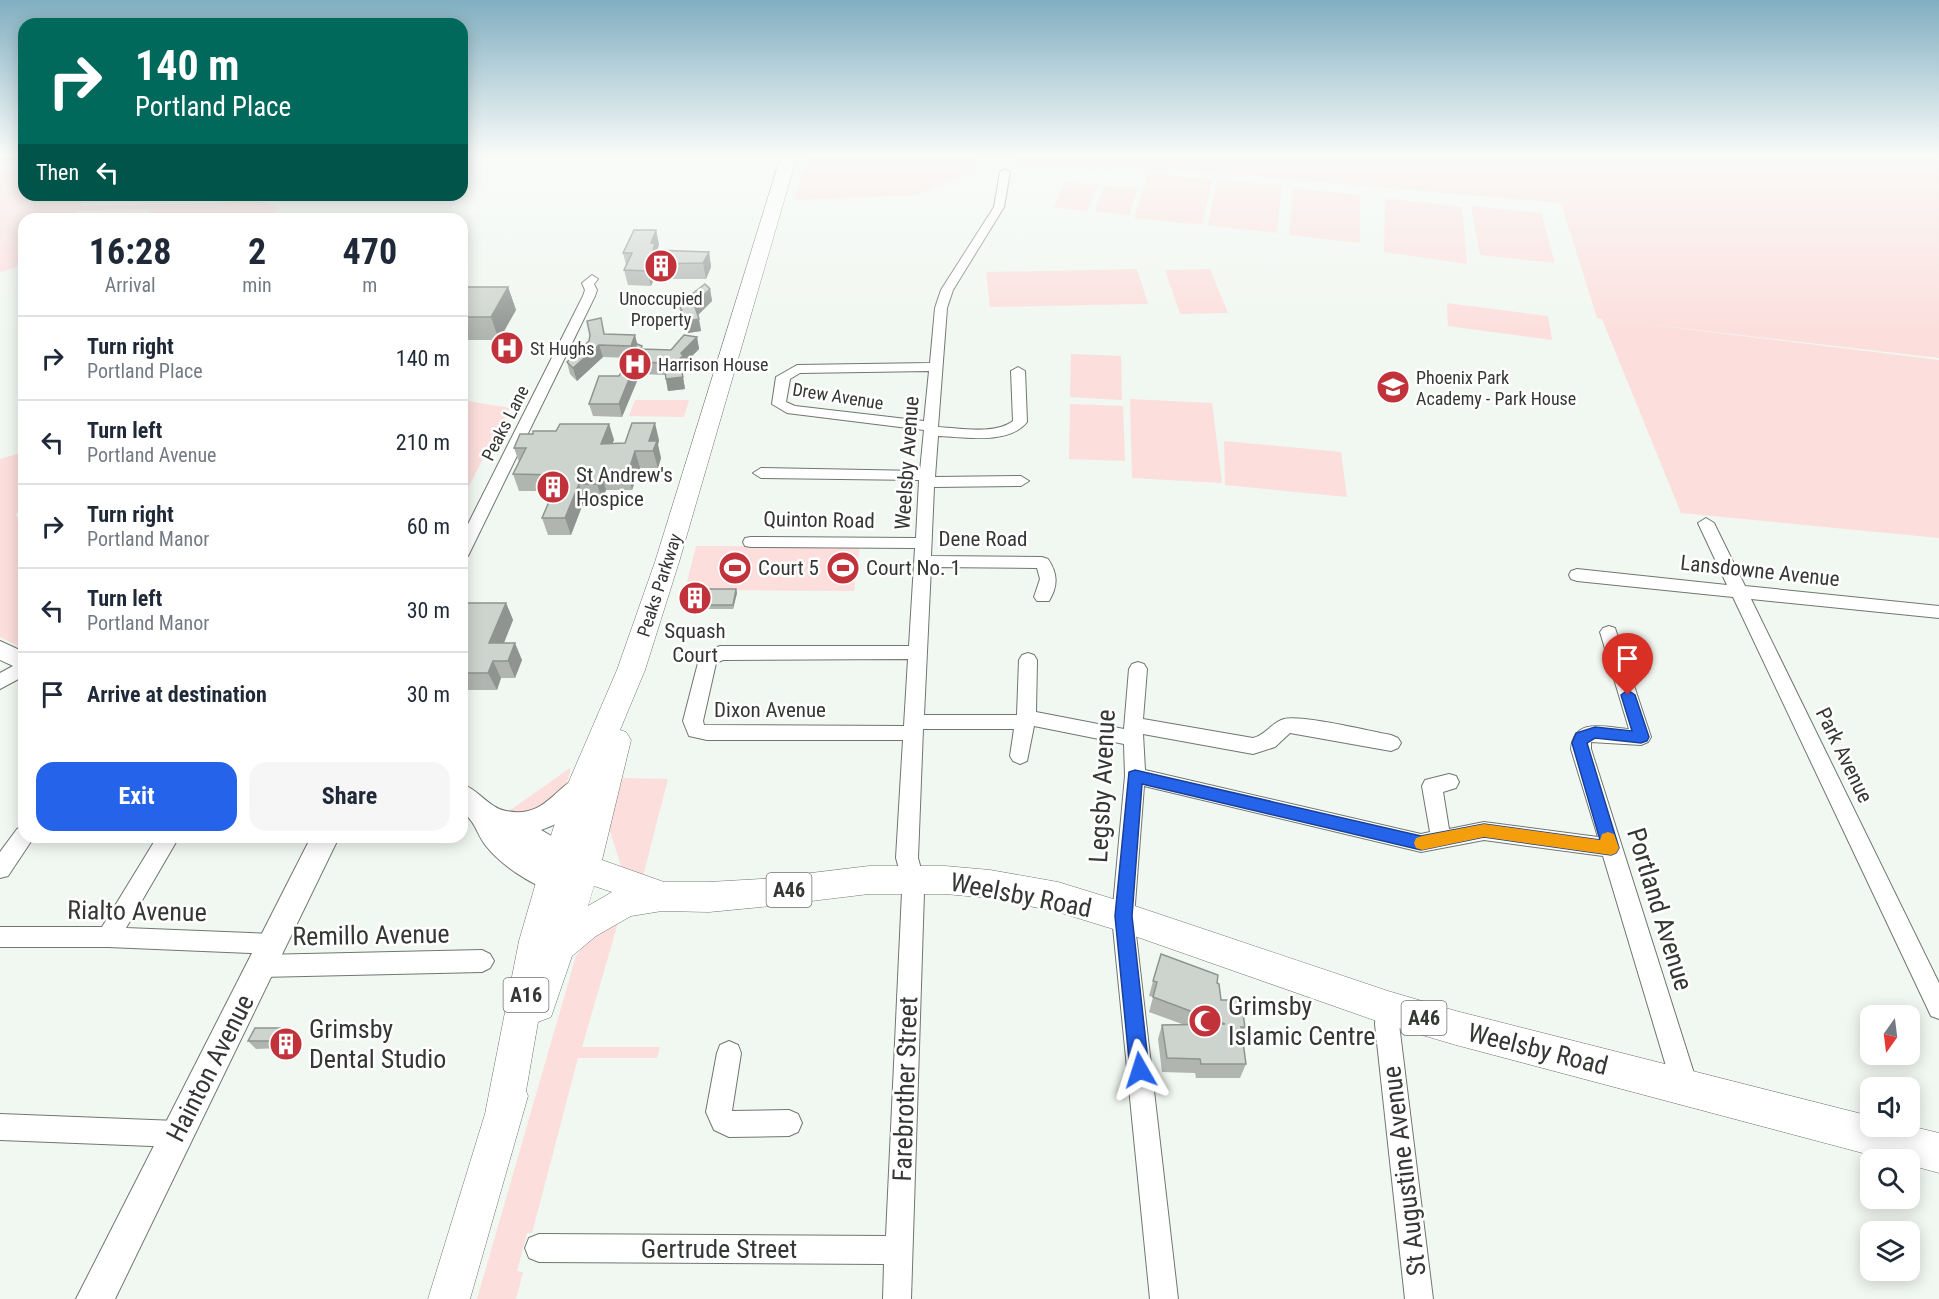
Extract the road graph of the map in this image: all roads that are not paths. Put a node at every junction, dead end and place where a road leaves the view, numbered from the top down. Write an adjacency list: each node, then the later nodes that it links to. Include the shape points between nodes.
1 (771, 217): 25 (highway, Peaks Parkway / A16)
2 (993, 217): 4 (street, Weelsby Avenue, via 947,290 941,308)
3 (592, 279): 10 (street, Peaks Lane, via 588,283 589,296)
4 (937, 367): 6 (street, Weelsby Avenue); 6 (street, Drew Avenue, via 804,367 783,377 779,399 779,404 792,410)
5 (1018, 371): 6 (street, via 1020,422 1014,428)
6 (930, 429): 8 (street, Weelsby Avenue)
7 (761, 473): 8 (street)
8 (927, 479): 9 (street); 13 (street, Weelsby Avenue)
9 (1021, 481)
10 (469, 522)
11 (1706, 523): 16 (street, Park Avenue)
12 (751, 542): 13 (street, Quinton Road)
13 (923, 543): 14 (street, Weelsby Avenue)
14 (924, 561): 17 (street, Dene Road, via 1042,563 1049,582); 21 (street, Weelsby Avenue)
15 (1577, 575): 16 (street, Lansdowne Avenue)
16 (1739, 591): 18 (street, Lansdowne Avenue); 55 (street, Park Avenue)
17 (1043, 597)
18 (1939, 612)
19 (1609, 632): 42 (street, Portland Avenue, via 1641,737 1581,737 1581,749)
20 (0, 650): 22 (main road)
21 (918, 652): 29 (street, Weelsby Avenue); 29 (street, Dixon Avenue, via 720,653 708,659 693,721 696,731 707,733)
22 (18, 659)
23 (1028, 660): 28 (street)
24 (1138, 669): 30 (street, Legsby Avenue)
25 (631, 670): 35 (highway, Peaks Parkway / A16); 44 (highway, Peaks Parkway / A16)
26 (18, 671): 27 (street)
27 (0, 682)
28 (1025, 719): 29 (street); 30 (street); 32 (street)
29 (914, 727): 45 (street, Weelsby Avenue, via 907,858)
30 (1134, 732): 31 (street, via 1253,746 1268,742 1286,726 1298,726); 33 (street, Legsby Avenue)
31 (1391, 743)
32 (1020, 756)
33 (1135, 776): 38 (street, via 1421,843); 48 (street, Legsby Avenue)
34 (1449, 782): 38 (street, via 1432,786)
35 (582, 786): 37 (main road, A16, via 570,802 545,818 520,824); 44 (highway, Peaks Parkway / A16)
36 (468, 800): 37 (main road, Weelsby Road / A46)
37 (494, 819): 44 (main road, Weelsby Road / A46, via 495,837 517,858)
38 (1443, 839): 42 (street, via 1484,831)
39 (18, 843): 43 (street)
40 (164, 843): 50 (street)
41 (322, 843): 52 (main road, Hainton Avenue)
42 (1611, 848): 57 (street, Portland Avenue)
43 (0, 869)
44 (569, 873): 46 (highway, Weelsby Road / A46); 47 (highway, A46); 51 (highway, Peaks Parkway / A16); 58 (highway, Peaks Parkway / A16, via 536,941)
45 (913, 880): 46 (highway, Weelsby Road / A46, via 869,880 709,897); 48 (highway, Weelsby Road / A46, via 990,885 1058,897); 64 (street, Farebrother Street)
46 (664, 897): 47 (highway, A46)
47 (625, 902): 51 (highway, A46, via 584,925)
48 (1123, 916): 54 (highway, Weelsby Road / A46); 68 (street, Legsby Avenue)
49 (0, 937): 50 (street, Rialto Avenue)
50 (108, 938): 52 (street, Rialto Avenue)
51 (557, 947): 58 (highway, Peaks Parkway / A16)
52 (267, 955): 53 (street, Remillo Avenue); 61 (main road, Hainton Avenue)
53 (482, 962)
54 (1388, 1008): 57 (highway, Weelsby Road / A46); 69 (street, St Augustine Avenue, via 1386,1024)
55 (1939, 1008)
56 (729, 1053): 59 (street, via 720,1112 723,1121)
57 (1684, 1086): 62 (highway, Weelsby Road / A46)
58 (503, 1112): 66 (highway, Peaks Parkway / A16)
59 (789, 1123)
60 (0, 1127): 61 (street)
61 (177, 1134): 65 (main road, Hainton Avenue)
62 (1939, 1153)
63 (539, 1248): 64 (street, Gertrude Street)
64 (899, 1250): 67 (street, Farebrother Street)
65 (95, 1299)
66 (449, 1299)
67 (897, 1299)
68 (1164, 1299)
69 (1419, 1299)

